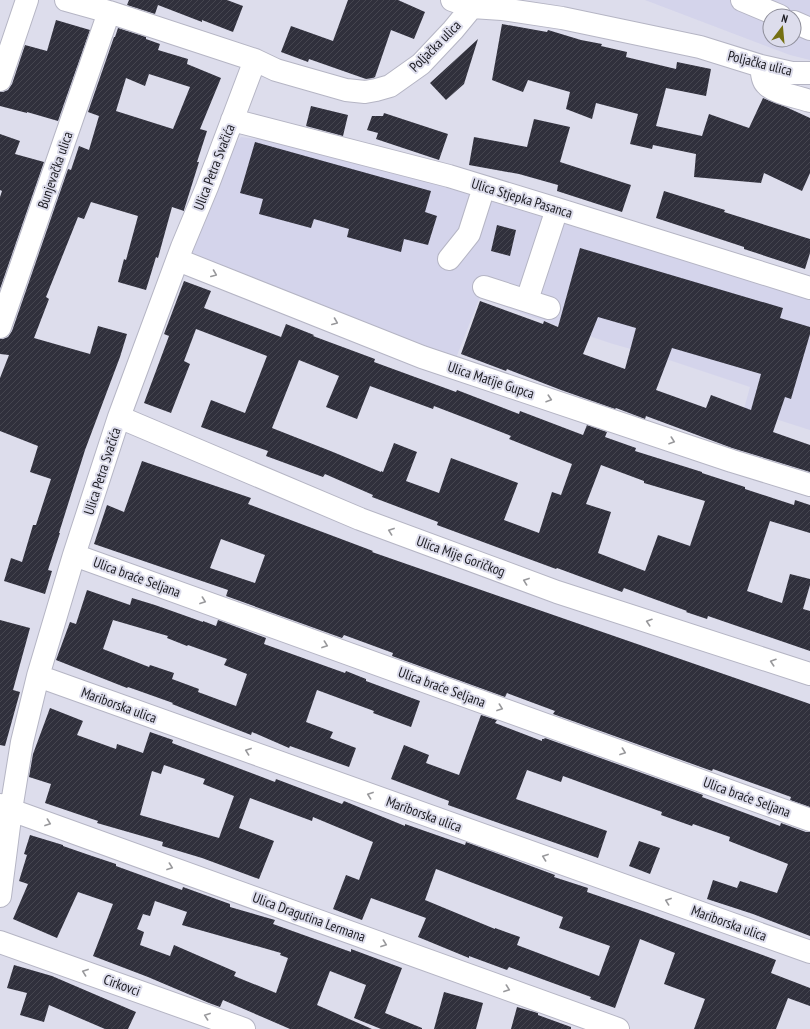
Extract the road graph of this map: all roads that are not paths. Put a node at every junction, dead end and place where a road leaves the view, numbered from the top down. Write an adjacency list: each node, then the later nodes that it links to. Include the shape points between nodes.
1 (27, 0): 10 (street)
2 (66, 0): 6 (street, Poljačka ulica)
3 (742, 0): 5 (street)
4 (462, 3): 7 (street, Poljačka ulica, via 453,30 421,64 390,86 376,90 346,90 276,70); 8 (street, Poljačka ulica, via 562,18 700,47)
5 (762, 8)
6 (109, 12): 7 (street, Poljačka ulica); 21 (street, Bunjevačka ulica)
7 (255, 60): 12 (street, Ulica Petra Svačića)
8 (761, 66): 9 (street, Poljačka ulica, via 792,73); 11 (street, via 766,84 775,90)
9 (810, 73)
10 (0, 80)
11 (810, 101)
12 (232, 120): 13 (street, Ulica Stjepka Pasanca); 16 (street, Ulica Petra Svačića)
13 (484, 187): 14 (street, Ulica Stjepka Pasanca); 15 (street, via 468,234)
14 (557, 209): 18 (street, Ulica Stjepka Pasanca); 19 (street)
15 (449, 259)
16 (178, 260): 22 (street, Ulica Petra Svačića); 23 (street, Ulica Matije Gupca, one-way to 23, via 422,357)
17 (484, 287): 19 (street)
18 (810, 288)
19 (527, 300): 20 (street)
20 (549, 308)
21 (0, 327)
22 (119, 418): 24 (street, Ulica Petra Svačića); 25 (street, Ulica Mije Goričkog, one-way to 22, via 557,592 375,525)
23 (810, 485)
24 (74, 555): 26 (street, Ulica Petra Svačića); 28 (street, Ulica braće Seljana, one-way to 28)
25 (810, 674)
26 (38, 676): 27 (street, Ulica Petra Svačića); 31 (street, Mariborska ulica, one-way to 26)
27 (6, 807): 29 (street, Ulica Petra Svačića); 33 (street, Ulica Dragutina Lermana, one-way to 33)
28 (810, 820)
29 (0, 896)
30 (0, 942): 32 (street, Cirkovci, one-way to 30)
31 (810, 952)
32 (244, 1029)
33 (618, 1029)

